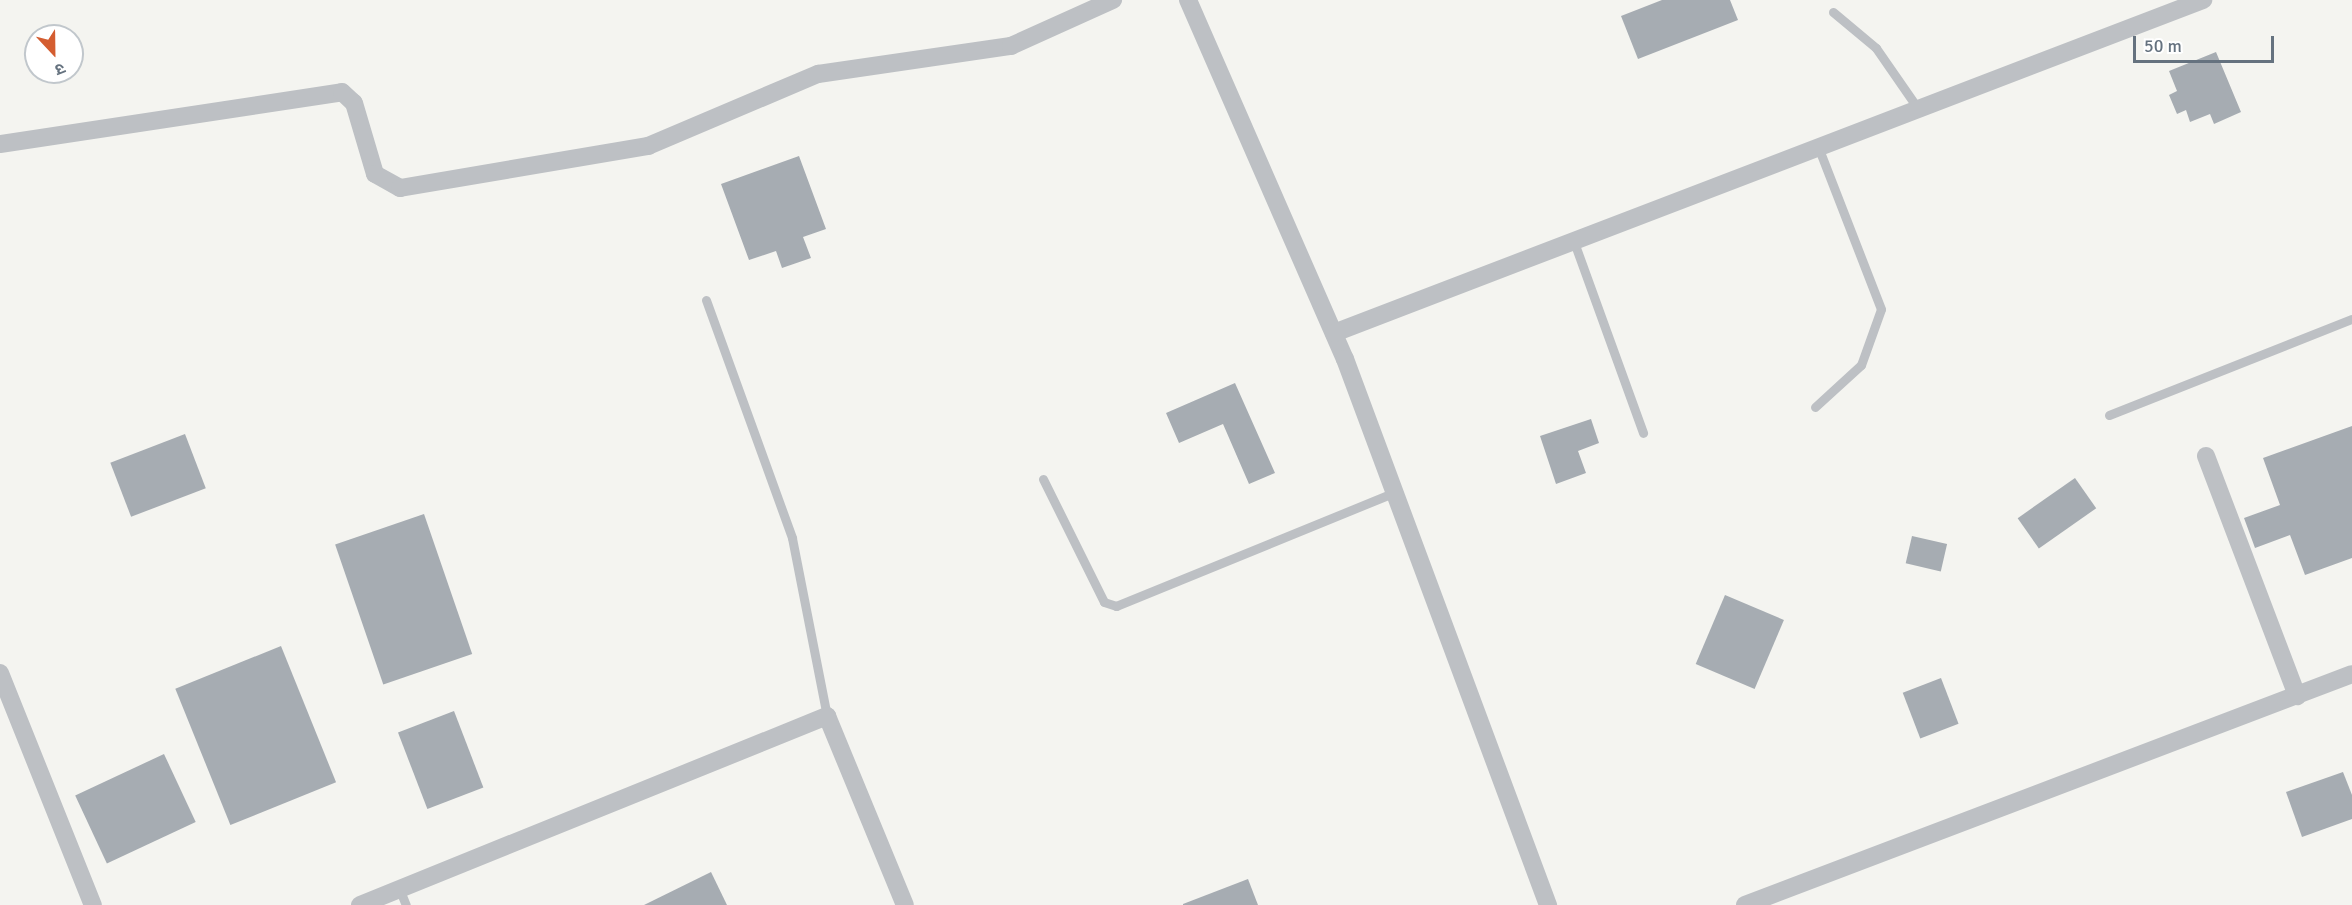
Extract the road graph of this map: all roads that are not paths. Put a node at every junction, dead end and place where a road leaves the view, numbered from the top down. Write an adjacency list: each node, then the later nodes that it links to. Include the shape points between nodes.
1 (1113, 0): 6 (street, via 1011,46 819,74 636,149 400,188 375,174 354,104 342,92)
2 (1188, 0): 11 (street)
3 (2202, 0): 5 (street)
4 (1833, 12): 5 (lane, via 1876,48)
5 (1919, 110): 7 (street)
6 (0, 144)
7 (1819, 149): 8 (street); 12 (lane, via 1881,309 1861,365)
8 (1574, 242): 11 (street); 14 (lane)
9 (706, 300): 21 (lane, via 792,538)
10 (2352, 319): 13 (lane)
11 (1334, 333): 17 (street)
12 (1815, 407)
13 (2109, 415)
14 (1644, 433)
15 (2206, 456): 20 (street)
16 (1043, 479): 17 (lane, via 1104,602 1116,606)
17 (1395, 492): 26 (street)
18 (0, 673): 23 (street)
19 (2352, 675): 20 (street)
20 (2297, 696): 27 (street)
21 (827, 716): 22 (street); 25 (street)
22 (403, 896): 24 (street)
23 (93, 905)
24 (360, 905)
25 (905, 905)
26 (1548, 905)
27 (1744, 905)

